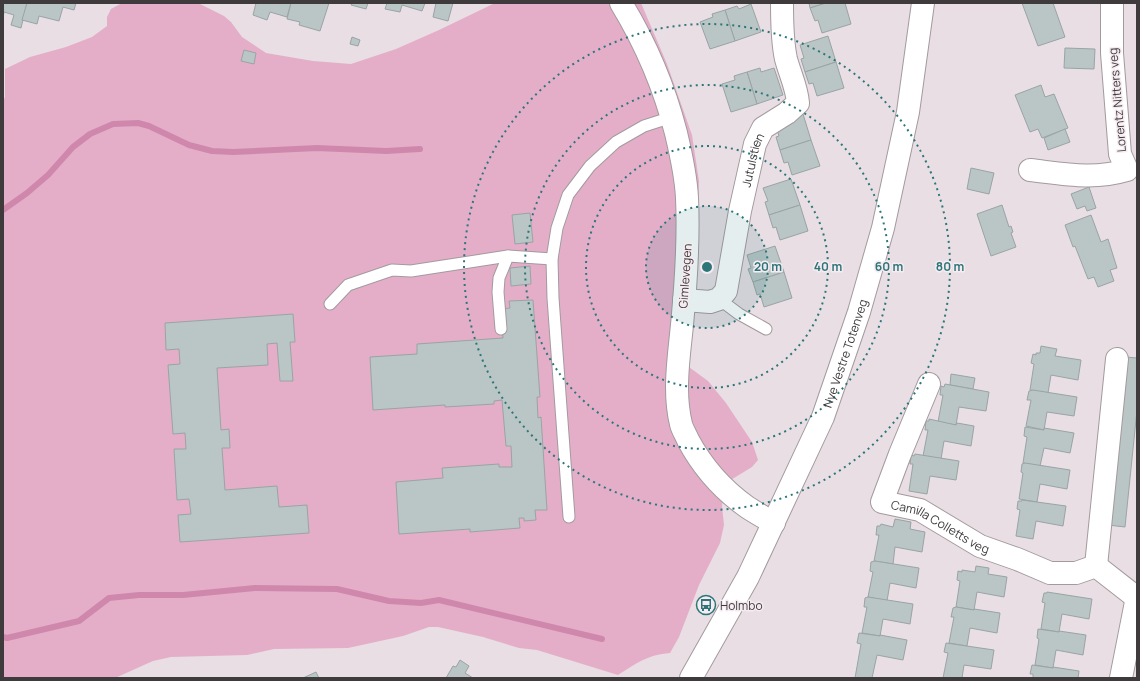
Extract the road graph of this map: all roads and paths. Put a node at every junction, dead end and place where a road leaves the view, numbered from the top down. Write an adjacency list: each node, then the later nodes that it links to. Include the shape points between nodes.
1 (621, 3): 5 (street, Gimlevegen, via 655,68)
2 (782, 3): 10 (street, Jutulstien, via 786,59 798,93 798,104 763,128 755,144 740,211 729,279 726,291)
3 (923, 3): 18 (street, Nye Vestre Totenveg, via 908,112 883,228 859,312 823,417)
4 (1112, 3): 7 (street, Lorentz Nitters veg, via 1112,53 1120,154)
5 (672, 117): 9 (lane, via 644,126 616,142 590,166 568,195 557,228); 11 (street, Gimlevegen, via 681,154 687,197)
6 (1030, 170): 7 (street, Lorentz Nitters veg, via 1086,176)
7 (1132, 174)
8 (508, 256): 9 (lane); 12 (lane, via 411,271 392,270 348,285); 13 (lane, via 499,278)
9 (552, 259): 17 (lane)
10 (719, 299): 11 (street, via 710,302); 14 (lane)
11 (684, 300): 18 (street, Gimlevegen, via 677,396 681,425 694,451 710,473 748,508)
12 (330, 304)
13 (501, 329)
14 (766, 329)
15 (1117, 359): 19 (street)
16 (930, 384): 19 (street, Camilla Colletts veg, via 882,502 920,510 980,546 1050,573 1076,573)
17 (569, 517)
18 (774, 522): 21 (street, Nye Vestre Totenveg, via 748,577)
19 (1096, 566): 20 (street)
20 (1137, 597): 22 (street)
21 (691, 678)
22 (1121, 678)

